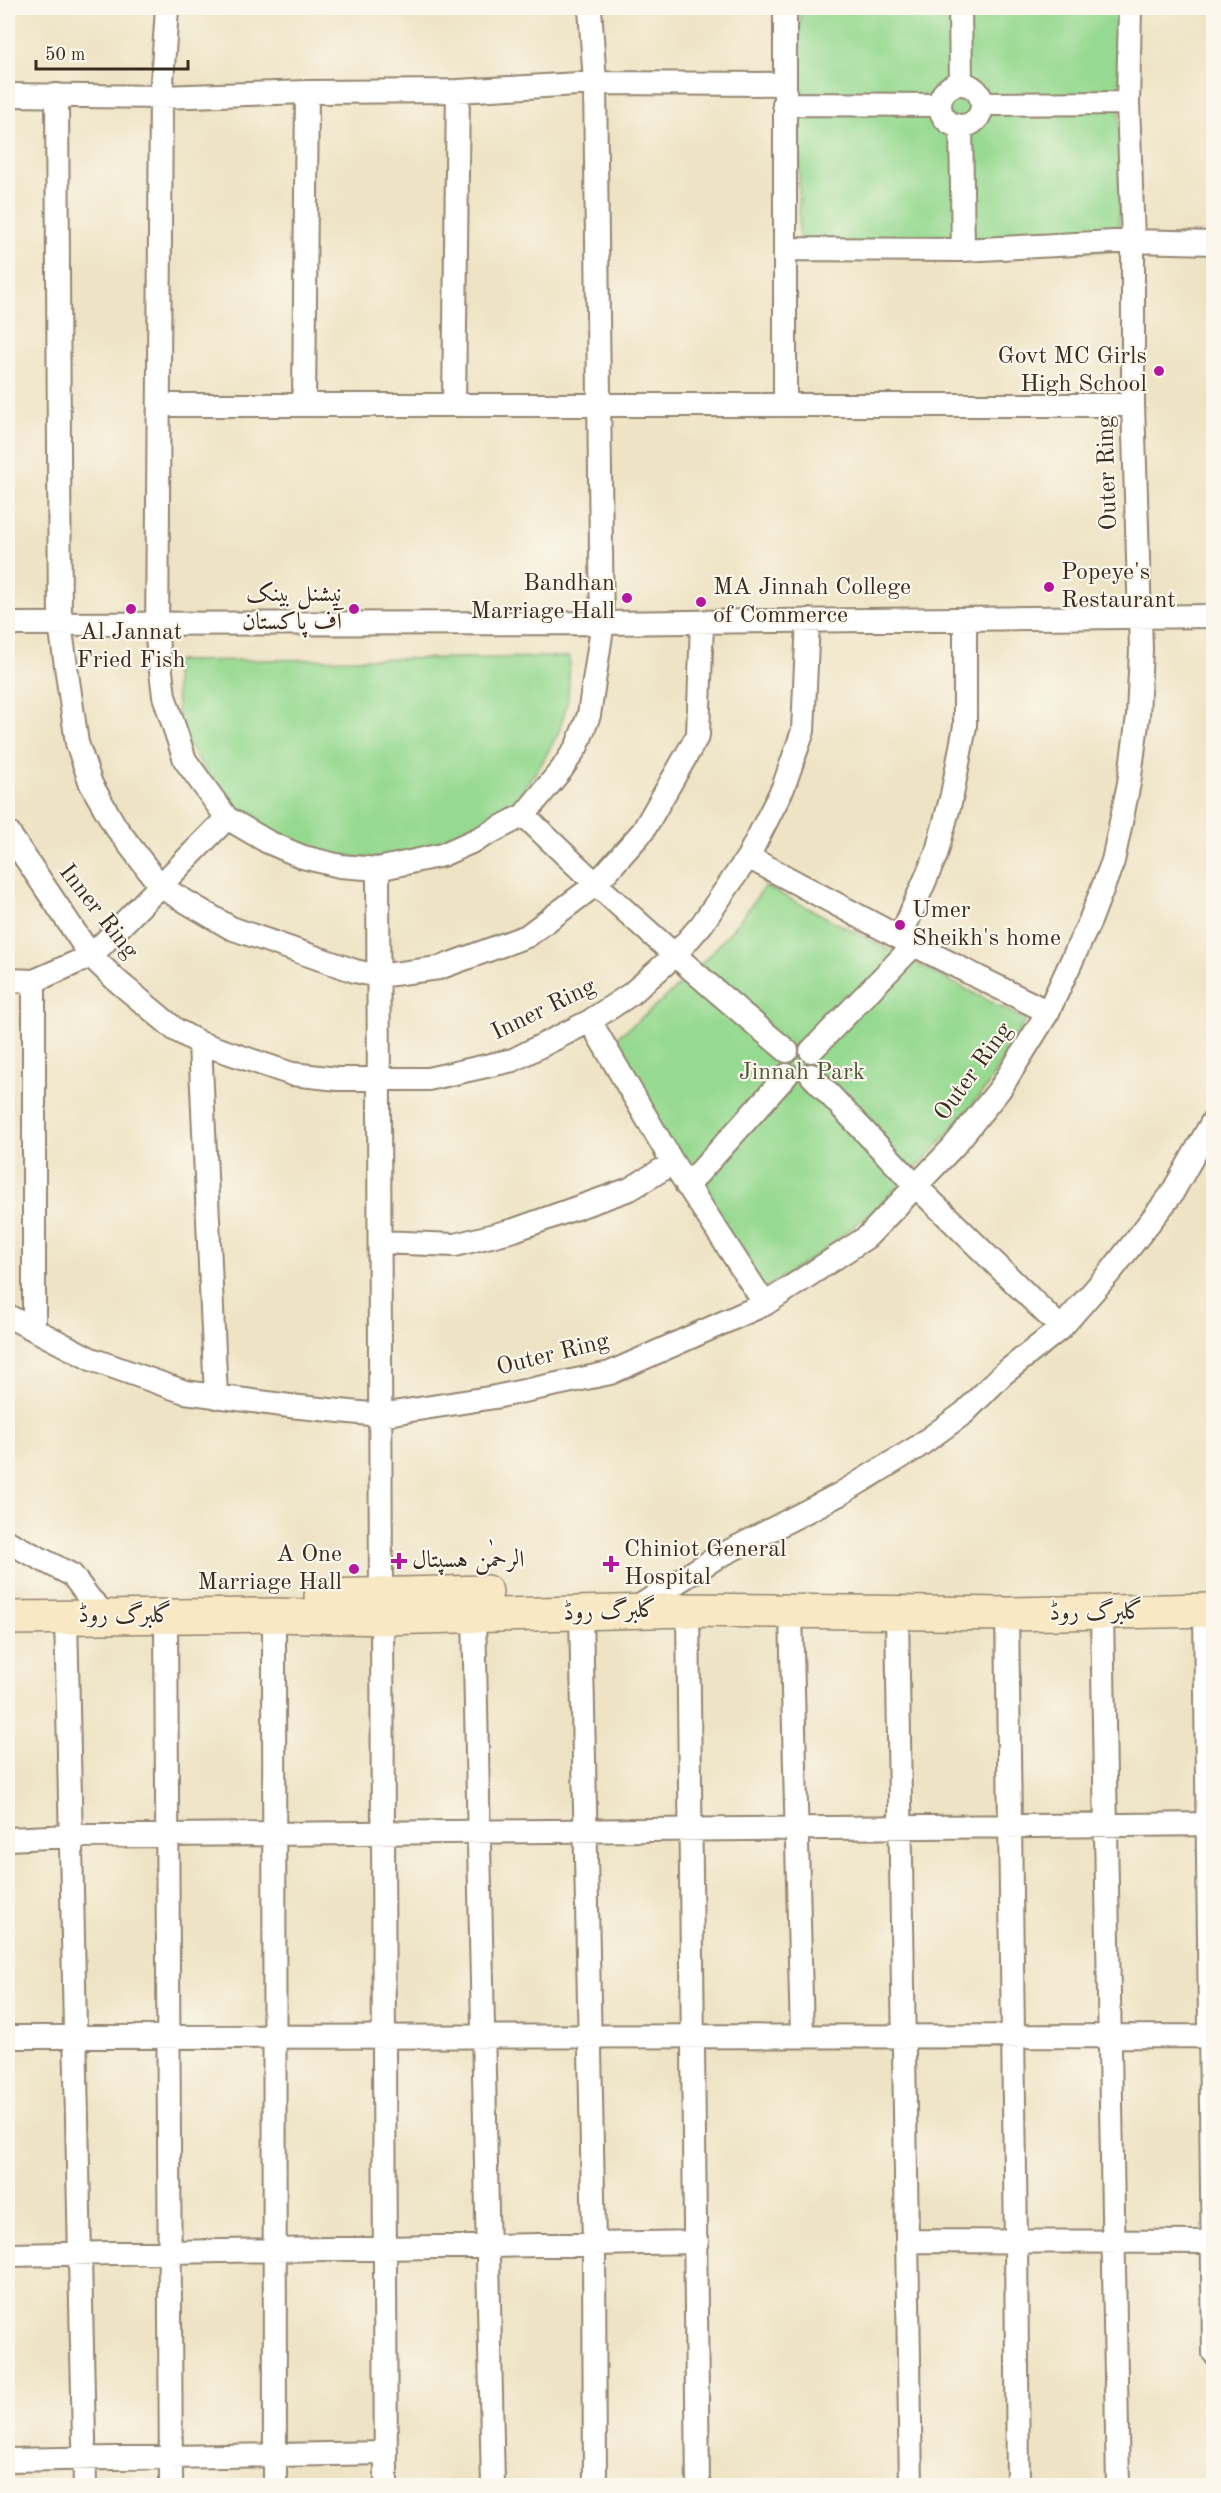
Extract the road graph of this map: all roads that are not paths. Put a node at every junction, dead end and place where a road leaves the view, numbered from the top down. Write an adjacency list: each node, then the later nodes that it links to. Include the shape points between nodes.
1 (167, 8): 13 (street)
2 (590, 8): 6 (street)
3 (785, 8): 11 (street)
4 (960, 8): 7 (street)
5 (1130, 8): 14 (street, Outer Ring)
6 (595, 83): 8 (street); 11 (street); 25 (street)
7 (961, 83): 15 (street, via 976,89); 16 (street, via 945,89)
8 (458, 91): 9 (street); 24 (street)
9 (307, 92): 13 (street); 23 (street)
10 (8, 94): 12 (street)
11 (784, 94): 16 (street); 20 (street)
12 (57, 95): 13 (street); 35 (street)
13 (161, 97): 22 (street)
14 (1128, 103): 15 (street); 18 (street, Outer Ring)
15 (983, 104): 17 (street, via 977,120)
16 (939, 105): 17 (street, via 945,120)
17 (961, 127): 21 (street)
18 (1132, 242): 19 (street); 21 (street); 27 (street, Outer Ring)
19 (1214, 243)
20 (786, 249): 21 (street); 26 (street)
21 (963, 250)
22 (160, 405): 23 (street); 36 (street)
23 (304, 405): 24 (street)
24 (454, 405): 25 (street)
25 (600, 405): 26 (street); 33 (street)
26 (785, 405): 27 (street)
27 (1133, 405): 29 (street, Outer Ring)
28 (1214, 616): 29 (street)
29 (1140, 618): 30 (street); 50 (street, Outer Ring, via 1138,716 1113,861)
30 (965, 619): 31 (street); 44 (street, via 964,726 952,795)
31 (808, 620): 32 (street); 40 (street, Inner Ring, via 803,731 783,788)
32 (702, 622): 33 (street); 42 (street, via 698,735 643,831)
33 (602, 623): 36 (street); 37 (street, via 589,715 577,746)
34 (8, 624): 35 (street)
35 (60, 624): 36 (street); 43 (street, via 77,743 92,784 115,826)
36 (158, 626): 38 (street, via 164,696 175,735 185,760)
37 (524, 815): 41 (street, via 442,855); 42 (street)
38 (227, 818): 41 (street, via 303,857 340,866); 43 (street)
39 (8, 832): 45 (street, Inner Ring)
40 (748, 857): 44 (street); 46 (street, Inner Ring, via 702,924)
41 (378, 869): 47 (street)
42 (595, 885): 46 (street); 47 (street, via 527,936 439,968)
43 (161, 887): 45 (street); 47 (street, via 231,928)
44 (907, 941): 50 (street); 54 (street)
45 (92, 956): 49 (street); 52 (street, Inner Ring, via 176,1030)
46 (674, 956): 51 (street, Inner Ring, via 631,994); 53 (street)
47 (378, 976): 57 (street)
48 (8, 980): 49 (street)
49 (34, 981): 66 (street)
50 (1048, 1012): 61 (street, Outer Ring, via 1000,1089)
51 (590, 1022): 57 (street, Inner Ring, via 513,1060 428,1079); 59 (street)
52 (200, 1043): 57 (street, Inner Ring, via 292,1074); 67 (street)
53 (787, 1051): 54 (street, via 801,1046); 56 (street, via 782,1061)
54 (811, 1051): 55 (street, via 816,1066)
55 (811, 1075): 56 (street, via 802,1080); 61 (street)
56 (787, 1076): 60 (street)
57 (379, 1079): 62 (street)
58 (1214, 1119): 65 (street, via 1171,1195)
59 (673, 1163): 60 (street); 62 (street, via 630,1189 514,1230 455,1245)
60 (687, 1186): 63 (street)
61 (917, 1187): 63 (street, Outer Ring, via 867,1237); 65 (street)
62 (380, 1242): 68 (street)
63 (765, 1304): 68 (street, Outer Ring, via 610,1373)
64 (8, 1316): 66 (street, Outer Ring)
65 (1060, 1328): 70 (street, via 1003,1374 964,1413 916,1448 840,1494)
66 (34, 1329): 67 (street, Outer Ring, via 91,1359 185,1392)
67 (216, 1397): 68 (street, Outer Ring)
68 (380, 1415): 73 (street)
69 (8, 1542): 75 (street, via 72,1575)
70 (657, 1593): 72 (main road, گلبرگ روڈ, via 993,1593); 73 (main road, گلبرگ روڈ, via 523,1591); 76 (street)
71 (8, 1600): 75 (main road, گلبرگ روڈ)
72 (1211, 1603): 79 (main road, گلبرگ روڈ); 86 (street)
73 (382, 1606): 75 (main road, گلبرگ روڈ); 82 (main road, گلبرگ روڈ); 83 (main road, گلبرگ روڈ); 94 (street)
74 (688, 1610): 76 (main road, گلبرگ روڈ); 77 (main road, گلبرگ روڈ); 92 (street)
75 (88, 1611): 84 (main road, گلبرگ روڈ); 85 (main road, گلبرگ روڈ); 97 (street)
76 (630, 1612): 80 (main road, گلبرگ روڈ)
77 (791, 1613): 78 (main road, گلبرگ روڈ); 90 (street)
78 (897, 1613): 81 (main road, گلبرگ روڈ); 89 (street)
79 (1102, 1613): 81 (main road, گلبرگ روڈ); 88 (street)
80 (581, 1614): 83 (main road, گلبرگ روڈ); 91 (street)
81 (1007, 1614): 87 (street)
82 (274, 1615): 84 (main road, گلبرگ روڈ); 96 (street)
83 (474, 1615): 93 (street)
84 (166, 1616): 95 (street)
85 (8, 1618)
86 (1210, 1825): 88 (street); 106 (street)
87 (1010, 1826): 88 (street); 89 (street); 104 (street)
88 (1106, 1826): 105 (street)
89 (901, 1827): 90 (street); 103 (street)
90 (795, 1828): 92 (street); 102 (street)
91 (585, 1830): 92 (street); 93 (street); 100 (street)
92 (690, 1830): 101 (street)
93 (479, 1831): 94 (street); 99 (street)
94 (382, 1833): 96 (street); 111 (street)
95 (167, 1834): 96 (street); 97 (street); 109 (street)
96 (274, 1834): 110 (street)
97 (70, 1836): 98 (street); 108 (street)
98 (8, 1839)
99 (484, 2036): 100 (street); 111 (street); 118 (street)
100 (589, 2036): 101 (street); 117 (street)
101 (693, 2036): 102 (street); 113 (street)
102 (802, 2036): 103 (street)
103 (905, 2036): 104 (street); 112 (street)
104 (1013, 2036): 105 (street); 114 (street)
105 (1110, 2036): 106 (street); 115 (street)
106 (1212, 2036): 116 (street)
107 (8, 2037): 108 (street)
108 (74, 2037): 109 (street); 122 (street)
109 (168, 2037): 110 (street); 121 (street)
110 (274, 2037): 111 (street); 120 (street)
111 (383, 2037): 119 (street)
112 (908, 2241): 114 (street); 137 (street)
113 (697, 2242): 117 (street); 136 (street)
114 (1016, 2242): 115 (street); 138 (street)
115 (1113, 2242): 116 (street); 139 (street)
116 (1213, 2242): 124 (street)
117 (594, 2244): 118 (street); 135 (street)
118 (488, 2246): 119 (street); 134 (street)
119 (385, 2248): 120 (street); 125 (street)
120 (274, 2250): 121 (street); 126 (street)
121 (170, 2252): 122 (street); 127 (street)
122 (78, 2254): 123 (street); 128 (street)
123 (8, 2255)
124 (1214, 2352)
125 (386, 2453): 126 (street); 133 (street)
126 (275, 2455): 127 (street); 132 (street)
127 (171, 2457): 128 (street); 131 (street)
128 (82, 2458): 129 (street); 130 (street)
129 (8, 2460)
130 (85, 2486)
131 (171, 2486)
132 (275, 2486)
133 (386, 2486)
134 (493, 2486)
135 (596, 2486)
136 (698, 2486)
137 (911, 2486)
138 (1018, 2486)
139 (1118, 2486)

